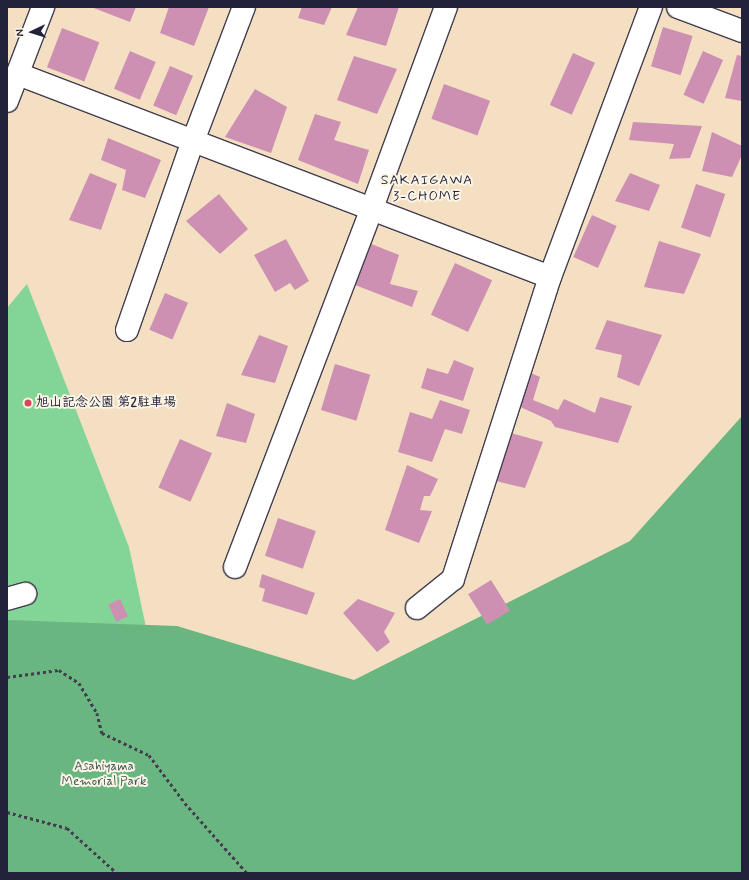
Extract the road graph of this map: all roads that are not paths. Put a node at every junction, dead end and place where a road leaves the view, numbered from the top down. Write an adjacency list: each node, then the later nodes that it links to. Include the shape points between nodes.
1 (43, 7): 7 (street)
2 (244, 7): 9 (street)
3 (446, 7): 10 (street)
4 (651, 7): 11 (street)
5 (678, 7): 6 (street)
6 (742, 31)
7 (18, 74): 8 (street); 9 (street)
8 (7, 101)
9 (194, 141): 10 (street); 12 (street)
10 (372, 208): 11 (street); 13 (street)
11 (550, 277): 14 (street, via 453,579)
12 (127, 330)
13 (235, 567)
14 (417, 608)

